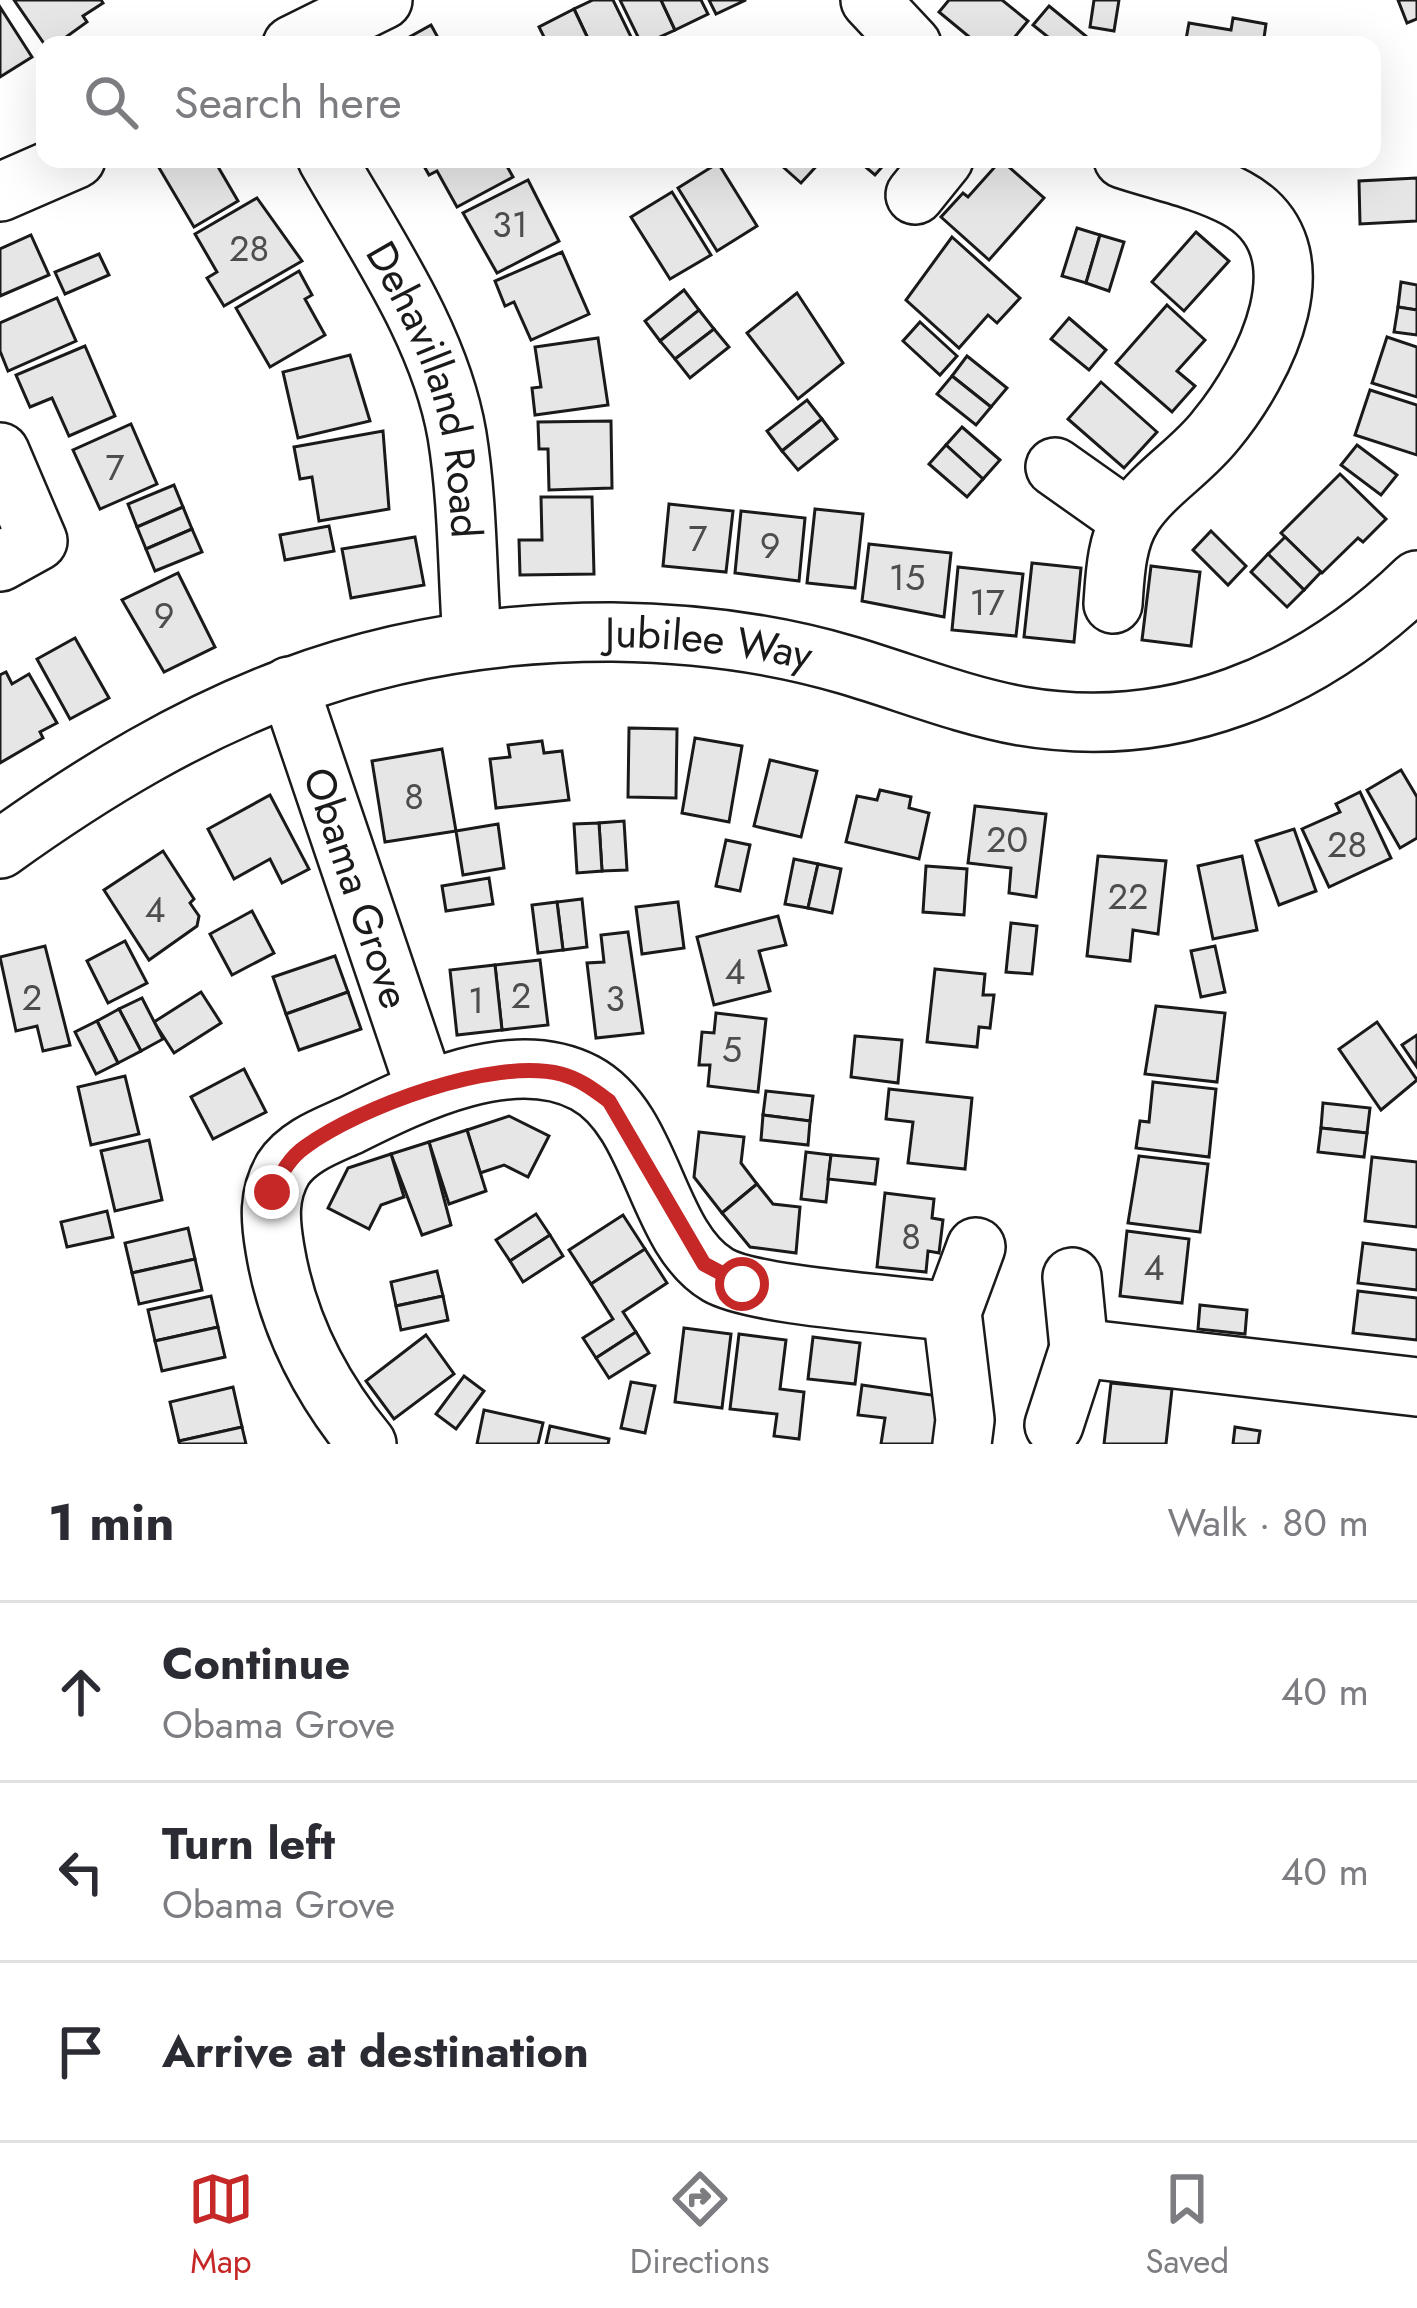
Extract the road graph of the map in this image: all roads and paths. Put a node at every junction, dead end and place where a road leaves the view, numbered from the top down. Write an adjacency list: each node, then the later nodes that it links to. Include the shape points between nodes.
1 (383, 0): 2 (street)
2 (310, 36)
3 (55, 168): 6 (street)
4 (331, 168): 13 (street, Dehavilland Road, via 401,289 457,434)
5 (1150, 168): 9 (street, via 1235,197 1257,213 1283,260 1285,288 1242,396)
6 (0, 192)
7 (0, 452): 10 (street, via 38,541)
8 (1055, 467): 9 (street)
9 (1130, 520): 12 (street)
10 (0, 562)
11 (1417, 580): 13 (street, Jubilee Way, via 1375,621 1262,690 1138,722 1022,716 842,663 688,637 615,632)
12 (1113, 604)
13 (472, 640): 14 (street, Jubilee Way)
14 (289, 686): 15 (street, Jubilee Way, via 144,751); 16 (street, Obama Grove)
15 (0, 849)
16 (425, 1088): 19 (street, via 529,1072 586,1084 624,1120 691,1247 722,1277); 23 (street, via 305,1147 272,1192 270,1220 292,1316)
17 (976, 1247): 19 (street)
18 (1072, 1277): 20 (street)
19 (952, 1312): 24 (street)
20 (1078, 1348): 21 (street); 22 (street)
21 (1417, 1387)
22 (1054, 1425)
23 (346, 1437)
24 (962, 1444)

